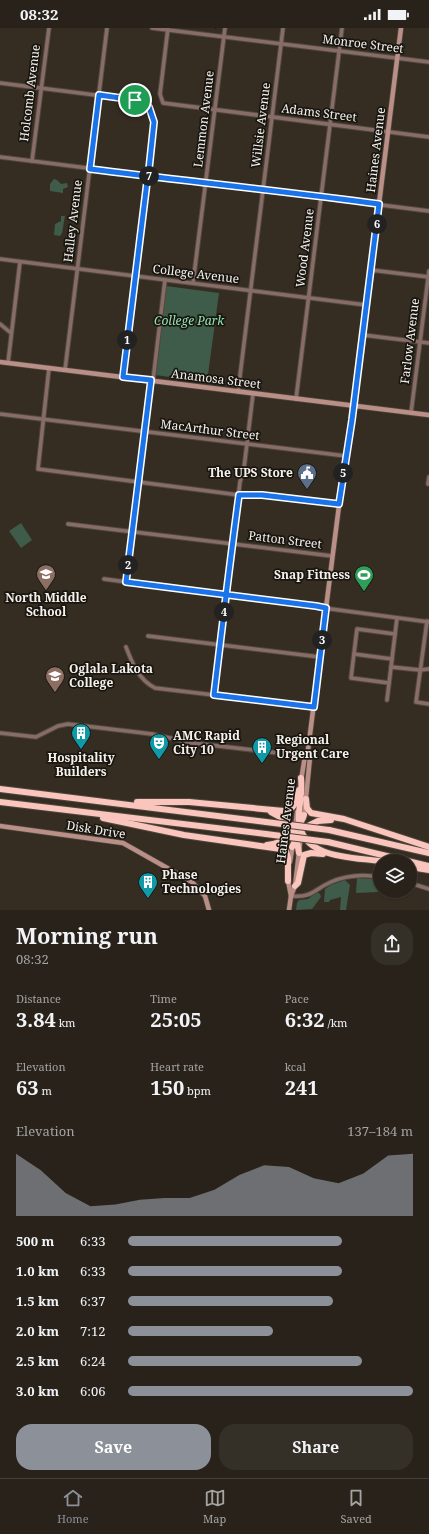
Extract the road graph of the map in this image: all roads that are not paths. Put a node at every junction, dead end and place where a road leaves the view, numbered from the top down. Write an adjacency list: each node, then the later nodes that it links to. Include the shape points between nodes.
1 (49, 28): 15 (street, Holcomb Avenue)
2 (107, 28): 16 (street, Halley Avenue)
3 (152, 28): 8 (street, Monroe Street)
4 (225, 28): 9 (street, Lemmon Avenue)
5 (283, 28): 10 (street, Willsie Avenue)
6 (342, 28): 11 (street, Wood Avenue)
7 (401, 28): 12 (main road, Haines Avenue)
8 (168, 29): 9 (street, Monroe Street); 17 (street, Adams Street, via 161,100 165,103)
9 (224, 37): 10 (street, Monroe Street); 17 (street, Lemmon Avenue)
10 (281, 44): 11 (street, Monroe Street); 18 (street, Willsie Avenue)
11 (339, 51): 12 (street, Monroe Street); 19 (street, Wood Avenue)
12 (397, 58): 13 (street, Monroe Street); 20 (main road, Haines Avenue)
13 (429, 62)
14 (0, 83): 15 (street)
15 (41, 88): 16 (street); 23 (street, Holcomb Avenue)
16 (99, 95): 24 (street, Halley Avenue); 25 (street, via 135,100 149,107 154,122)
17 (215, 110): 18 (street, Adams Street); 26 (street, Lemmon Avenue)
18 (272, 117): 19 (street, Adams Street); 27 (street, Willsie Avenue)
19 (330, 124): 20 (street, Adams Street); 28 (street, Wood Avenue)
20 (388, 132): 21 (street, Adams Street); 29 (main road, Haines Avenue)
21 (429, 137)
22 (0, 157): 23 (street)
23 (32, 161): 24 (street)
24 (90, 169): 25 (street); 33 (street, Halley Avenue)
25 (148, 176): 26 (street); 36 (street)
26 (206, 183): 27 (street); 39 (street, Lemmon Avenue)
27 (263, 190): 28 (street); 40 (street, Willsie Avenue)
28 (321, 198): 29 (street); 41 (street, Wood Avenue)
29 (379, 204): 30 (street); 34 (main road, Haines Avenue)
30 (429, 211)
31 (0, 259): 32 (street, College Avenue)
32 (20, 262): 33 (street, College Avenue); 44 (street)
33 (78, 269): 36 (street, College Avenue); 51 (street, Halley Avenue)
34 (371, 270): 37 (street); 42 (main road, Haines Avenue)
35 (429, 271): 37 (street, Farlow Avenue)
36 (135, 276): 38 (street, College Avenue); 52 (street)
37 (429, 277): 46 (street, Farlow Avenue)
38 (166, 280): 39 (street, College Avenue); 53 (street)
39 (193, 284): 40 (street, College Avenue)
40 (251, 291): 41 (street, College Avenue); 54 (street, Willsie Avenue)
41 (309, 298): 42 (street, College Avenue); 56 (street, Wood Avenue)
42 (366, 305): 45 (main road, Haines Avenue)
43 (0, 324): 44 (street)
44 (11, 334): 49 (street)
45 (363, 335): 46 (street); 57 (main road, Haines Avenue)
46 (420, 342): 47 (street); 58 (street, Farlow Avenue)
47 (429, 344)
48 (0, 362): 49 (main road, Anamosa Street)
49 (8, 363): 50 (main road, Anamosa Street)
50 (49, 368): 51 (main road, Anamosa Street); 61 (street)
51 (65, 370): 52 (main road, Anamosa Street)
52 (123, 377): 53 (main road, Anamosa Street)
53 (152, 381): 54 (main road, Anamosa Street); 62 (street)
54 (238, 392): 55 (main road, Anamosa Street)
55 (253, 394): 56 (main road, Anamosa Street); 63 (street)
56 (296, 400): 57 (main road, Anamosa Street)
57 (354, 406): 58 (main road, Anamosa Street); 64 (main road, Haines Avenue)
58 (411, 413): 60 (main road, Anamosa Street)
59 (0, 414): 61 (street, MacArthur Street)
60 (429, 415)
61 (43, 419): 62 (street, MacArthur Street); 66 (street, via 38,469)
62 (144, 432): 63 (street, MacArthur Street); 66 (street)
63 (247, 444): 64 (street, MacArthur Street); 68 (street)
64 (346, 456): 69 (main road, Haines Avenue)
65 (429, 477): 67 (street)
66 (138, 482): 68 (street); 71 (street)
67 (428, 484)
68 (239, 495): 69 (street, via 262,495); 72 (street)
69 (339, 504): 73 (main road, Haines Avenue)
70 (68, 524): 71 (street, Patton Street)
71 (132, 532): 72 (street, Patton Street); 75 (street)
72 (232, 544): 73 (street, Patton Street); 76 (street)
73 (332, 556): 77 (main road, Haines Avenue)
74 (104, 579): 75 (street)
75 (126, 582): 76 (street)
76 (226, 594): 77 (street); 82 (street)
77 (326, 608): 78 (street); 85 (main road, Haines Avenue)
78 (397, 618): 79 (street); 80 (street)
79 (428, 621): 89 (street)
80 (395, 634): 84 (street, via 357,629); 86 (street)
81 (148, 636): 82 (street)
82 (220, 645): 85 (street); 91 (street)
83 (126, 647): 91 (street, via 137,672 151,686)
84 (354, 654): 86 (street); 90 (street, via 351,678)
85 (320, 657): 94 (main road, Haines Avenue)
86 (392, 659): 87 (street)
87 (391, 667): 89 (street); 90 (street)
88 (429, 669): 89 (street)
89 (420, 670): 93 (street, via 416,702)
90 (389, 683): 92 (street)
91 (214, 695): 94 (street)
92 (387, 700)
93 (429, 704)
94 (314, 707): 96 (main road, Haines Avenue)
95 (0, 733): 96 (street, via 36,737 68,724)
96 (307, 757): 97 (main road, Haines Avenue); 100 (main road, Haines Avenue)
97 (301, 778): 99 (main road, Haines Avenue); 108 (highway)
98 (0, 789): 102 (highway)
99 (299, 790): 104 (highway, via 296,803 290,810); 109 (main road, Haines Avenue)
100 (306, 799): 105 (main road, Haines Avenue); 106 (highway, via 307,808 311,813)
101 (0, 802): 103 (highway)
102 (118, 804): 104 (highway, via 189,802); 114 (highway, bridge, via 329,830)
103 (62, 810): 110 (highway, via 171,833); 117 (highway, bridge, via 328,842)
104 (262, 810): 109 (highway, via 284,818)
105 (304, 815): 108 (highway)
106 (354, 823): 108 (highway, via 325,820); 112 (highway)
107 (0, 826): 126 (main road, Disk Drive, via 123,843 192,882 206,896)
108 (301, 829): 109 (highway); 113 (main road, Haines Avenue); 115 (highway, via 308,841 320,850)
109 (295, 834): 110 (highway, via 266,845); 111 (highway); 113 (highway)
110 (253, 844): 121 (highway, via 286,851)
111 (292, 847): 121 (main road, Haines Avenue)
112 (429, 847)
113 (299, 853): 123 (main road, Haines Avenue)
114 (429, 853)
115 (348, 857): 116 (highway); 123 (highway, via 306,854 301,860 298,883)
116 (373, 860)
117 (429, 866)
118 (417, 868): 119 (highway)
119 (429, 870)
120 (373, 877): 125 (street, via 349,877 329,883 306,896)
121 (288, 881): 125 (main road, Haines Avenue)
122 (417, 885): 124 (street)
123 (294, 886): 125 (main road, Haines Avenue)
124 (429, 889)
125 (291, 896): 127 (main road, Haines Avenue)
126 (209, 910)
127 (289, 910)

